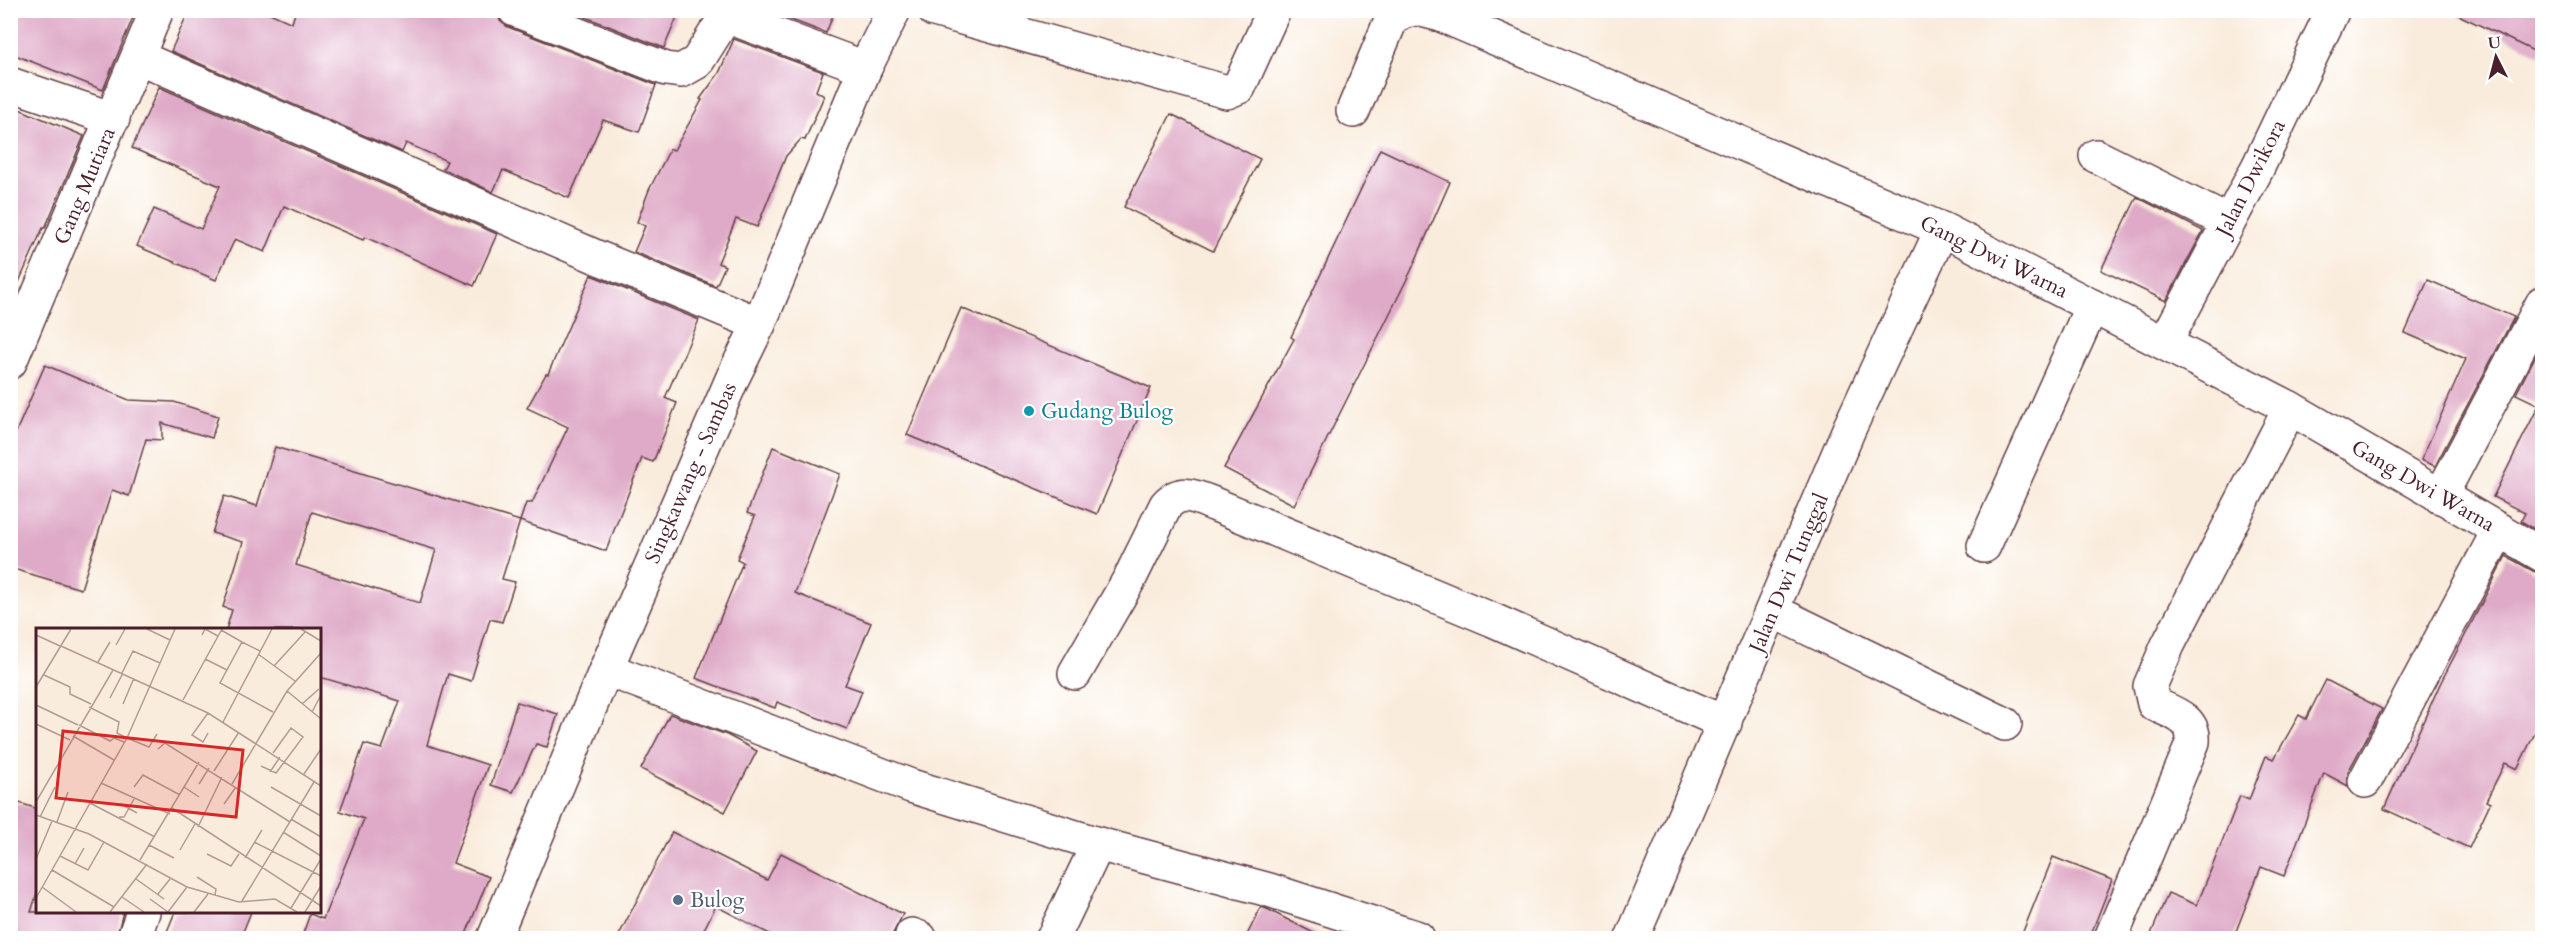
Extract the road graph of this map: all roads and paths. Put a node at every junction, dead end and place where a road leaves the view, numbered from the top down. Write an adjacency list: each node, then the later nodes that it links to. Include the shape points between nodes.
1 (157, 10): 9 (street, Gang Mutiara)
2 (515, 10): 10 (street, via 666,69 681,71 697,62 726,16)
3 (894, 10): 10 (street, Singkawang - Sambas)
4 (934, 10): 5 (street, via 1227,92 1239,87)
5 (1274, 10)
6 (1411, 10): 12 (street, via 1391,20)
7 (1422, 10): 16 (street, Gang Dwi Warna)
8 (2333, 10): 15 (street, Jalan Dwikora)
9 (138, 57): 13 (street, Gang Mutiara); 19 (street)
10 (865, 68): 19 (street, Singkawang - Sambas)
11 (10, 84): 13 (street)
12 (1353, 111)
13 (113, 119): 21 (street, Gang Mutiara)
14 (2096, 156): 15 (street)
15 (2228, 222): 20 (street, Jalan Dwikora)
16 (1942, 229): 18 (street, Gang Dwi Warna); 27 (street, Jalan Dwi Tunggal, via 1850,429)
17 (2542, 303): 23 (street)
18 (2092, 306): 20 (street, Gang Dwi Warna); 25 (street)
19 (759, 324): 28 (street, Singkawang - Sambas)
20 (2165, 343): 22 (street, Gang Dwi Warna)
21 (10, 362)
22 (2290, 408): 23 (street, Gang Dwi Warna); 40 (street, via 2150,686 2154,704 2190,723 2193,742)
23 (2440, 497): 24 (street, Gang Dwi Warna)
24 (2499, 530): 26 (street, Gang Dwi Warna); 32 (street)
25 (1984, 546)
26 (2542, 555)
27 (1773, 611): 30 (street, Jalan Dwi Tunggal); 31 (street)
28 (606, 669): 33 (street, via 911,786); 37 (street, Singkawang - Sambas)
29 (1074, 673): 30 (street, via 1130,578 1166,505 1174,496 1183,495 1216,505 1493,620)
30 (1725, 723): 35 (street, Jalan Dwi Tunggal)
31 (2005, 724)
32 (2365, 781)
33 (1098, 844): 38 (street); 39 (street, via 1269,890)
34 (143, 913): 36 (street)
35 (1641, 932)
36 (134, 939)
37 (494, 939)
38 (1053, 939)
39 (1418, 939)
40 (2111, 939)

